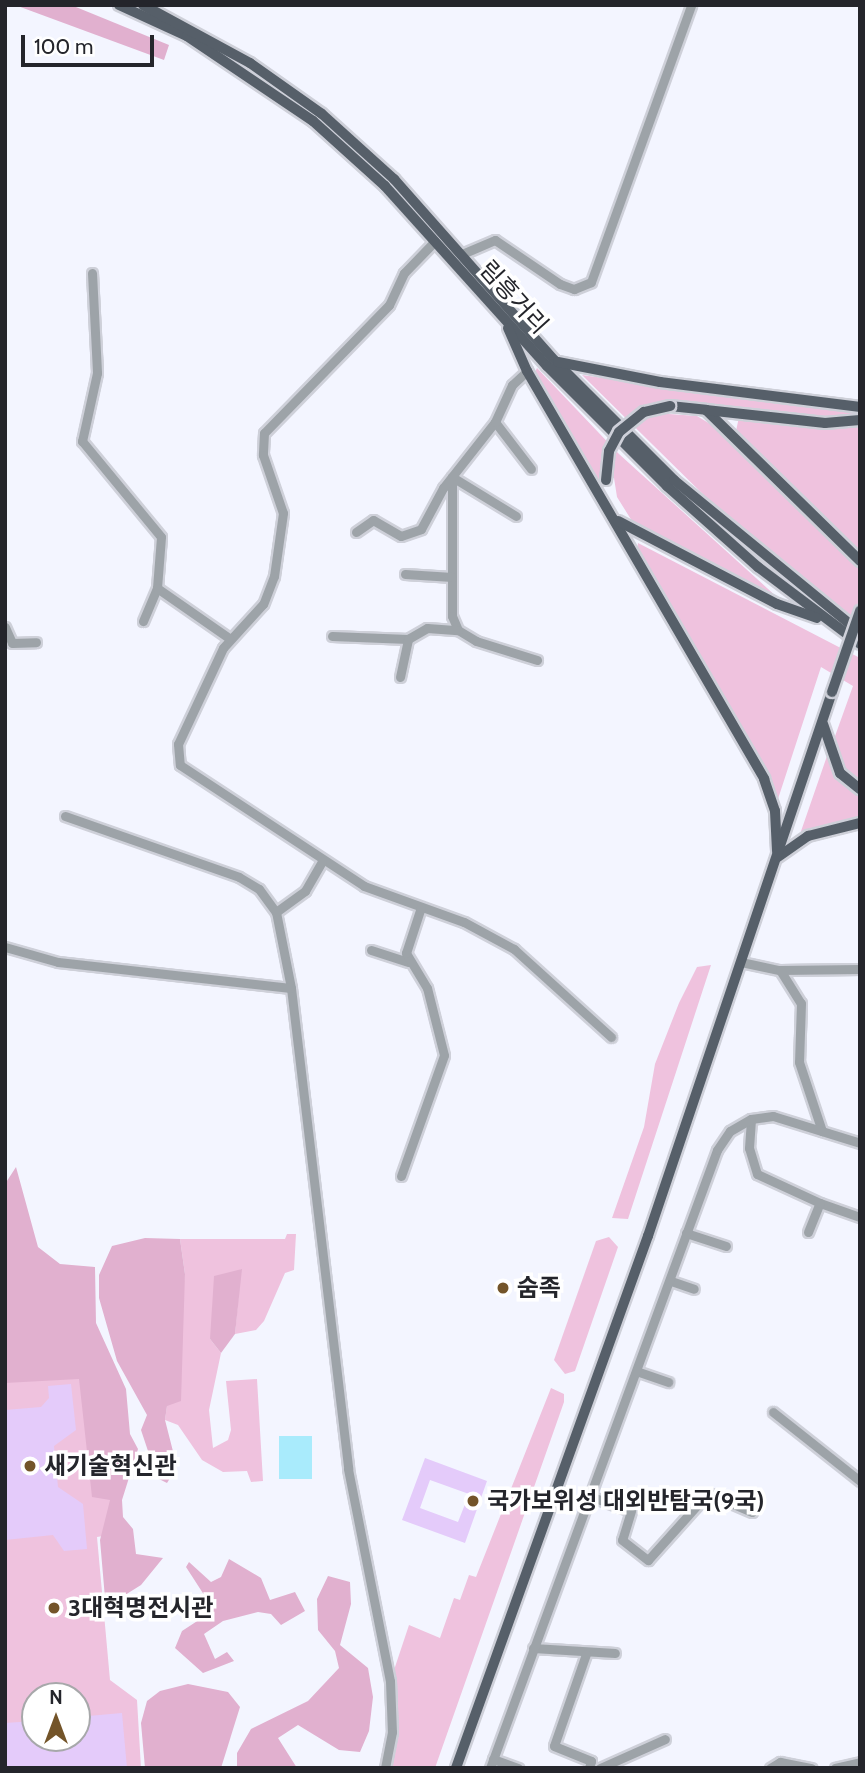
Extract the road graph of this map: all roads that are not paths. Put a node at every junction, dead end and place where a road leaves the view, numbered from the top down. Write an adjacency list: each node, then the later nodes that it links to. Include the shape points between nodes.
1 (119, 5): 4 (main road, 림흥거리, via 187,36 313,121 386,186)
2 (143, 5): 5 (main road, 림흥거리, via 250,63 322,114 394,179)
3 (691, 5): 5 (street, via 591,282 574,289 560,284 495,240)
4 (435, 241): 7 (main road, 림흥거리); 30 (street, via 404,273 388,305 264,433 263,455 283,513 278,552 269,595)
5 (462, 254): 8 (main road, 림흥거리)
6 (92, 273): 22 (street, via 97,373 82,441 161,537)
7 (503, 318): 9 (main road); 25 (main road, 림흥거리, via 667,486)
8 (555, 361): 10 (main road, via 660,382); 28 (main road, 림흥거리, via 674,480)
9 (527, 371): 13 (street, via 512,385); 17 (main road)
10 (860, 407)
11 (706, 410): 12 (main road, via 825,423); 17 (main road, bridge, via 670,406 644,412 620,432 609,451 606,480); 19 (main road)
12 (860, 421)
13 (495, 422): 14 (street); 15 (street)
14 (531, 469)
15 (452, 477): 16 (street); 18 (street, via 415,533 401,536 373,520); 21 (street)
16 (516, 516)
17 (612, 516): 25 (main road, via 628,529 777,604); 40 (main road, via 764,779 775,811)
18 (356, 532)
19 (860, 561)
20 (405, 575): 21 (street)
21 (452, 577): 27 (street)
22 (157, 588): 24 (street); 30 (street)
23 (860, 611): 36 (main road, bridge)
24 (143, 621)
25 (827, 622): 33 (main road, 림흥거리)
26 (5, 626): 32 (street, via 12,643)
27 (458, 630): 31 (street, via 427,628); 34 (street)
28 (860, 632)
29 (332, 636): 31 (street)
30 (229, 638): 41 (street, via 178,744 180,765)
31 (408, 639): 35 (street)
32 (36, 642)
33 (860, 644)
34 (537, 660)
35 (400, 677)
36 (822, 722): 37 (main road, via 840,773); 40 (main road)
37 (860, 789)
38 (65, 816): 43 (street, via 239,877 260,889)
39 (860, 823): 40 (main road, via 808,836)
40 (778, 857): 47 (main road)
41 (322, 862): 42 (street, via 364,886); 43 (street, via 305,891)
42 (421, 907): 46 (street, via 406,946); 51 (street, via 514,949)
43 (276, 912): 50 (street)
44 (5, 947): 50 (street, via 58,962)
45 (371, 950): 46 (street)
46 (408, 961): 55 (street, via 424,979 444,1055)
47 (741, 961): 49 (street); 76 (main road)
48 (860, 968): 49 (street)
49 (780, 970): 53 (street, via 801,1003 799,1062)
50 (291, 988): 75 (street, via 340,1419 390,1681 392,1732)
51 (611, 1037)
52 (751, 1119): 53 (street, via 773,1116); 56 (street, via 749,1148 757,1174); 59 (street, via 724,1137)
53 (822, 1131): 54 (street)
54 (860, 1143)
55 (401, 1176)
56 (820, 1203): 57 (street); 58 (street)
57 (860, 1217)
58 (808, 1232)
59 (686, 1233): 60 (street); 61 (street)
60 (726, 1246)
61 (671, 1281): 62 (street); 63 (street)
62 (694, 1289)
63 (639, 1372): 64 (street); 67 (street)
64 (668, 1382)
65 (773, 1412): 66 (street)
66 (860, 1481)
67 (592, 1497): 68 (street, via 631,1511 622,1540 649,1560 708,1493); 69 (street)
68 (752, 1512)
69 (533, 1648): 71 (street); 74 (street)
70 (615, 1653): 71 (street)
71 (586, 1654): 78 (street, via 554,1746 591,1761)
72 (665, 1740): 79 (street)
73 (860, 1762): 82 (street)
74 (492, 1763): 77 (street)
75 (385, 1768)
76 (456, 1768)
77 (518, 1768)
78 (589, 1768)
79 (600, 1768)
80 (770, 1768): 81 (street, via 780,1762)
81 (811, 1768)
82 (835, 1768)

